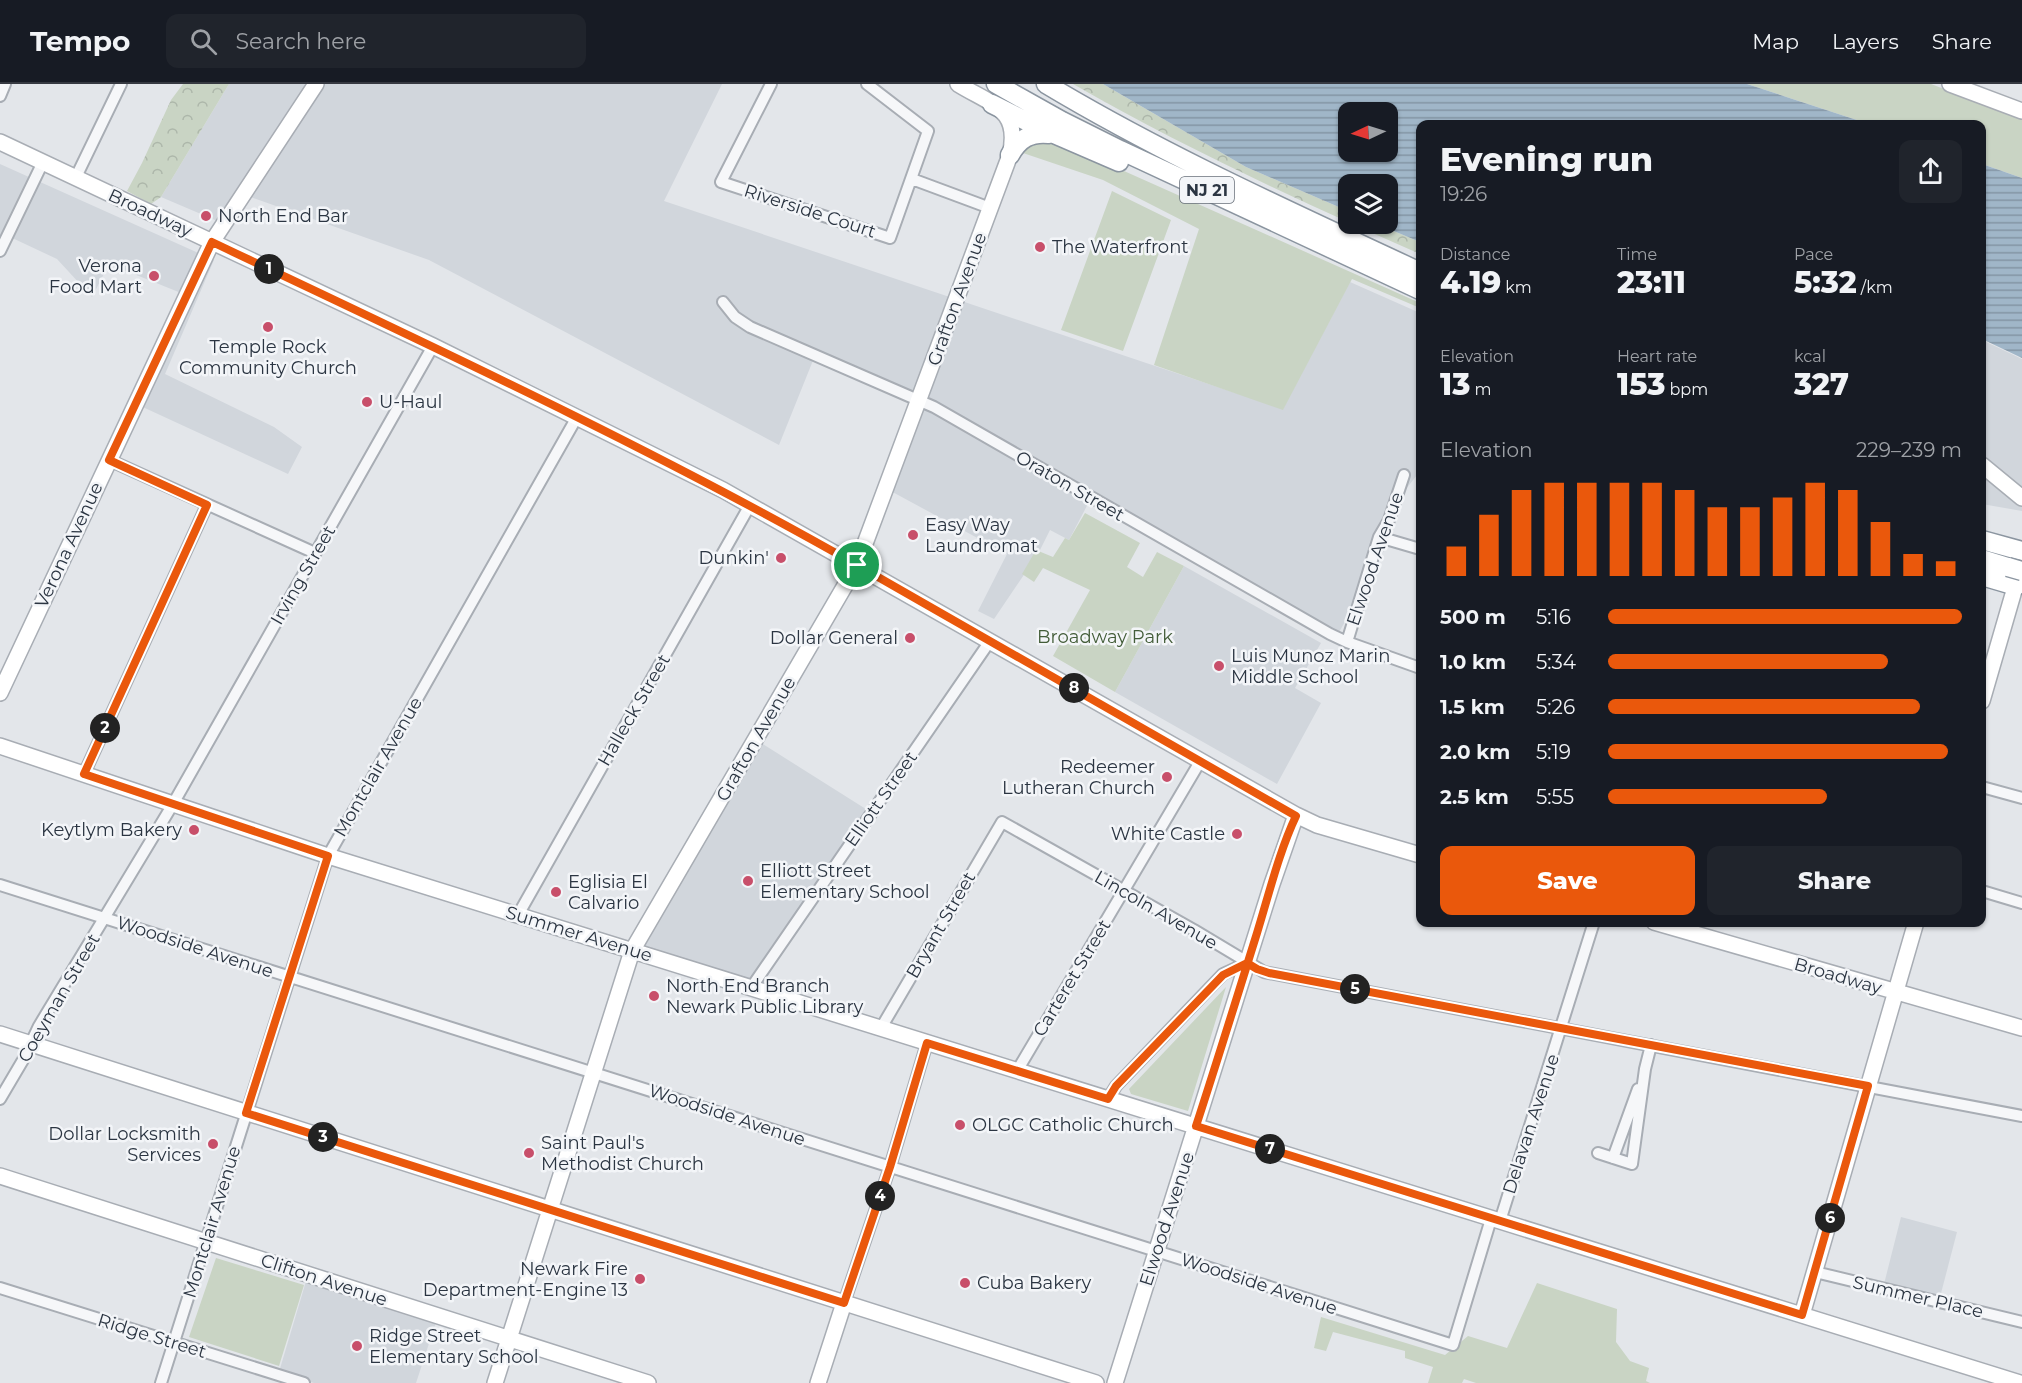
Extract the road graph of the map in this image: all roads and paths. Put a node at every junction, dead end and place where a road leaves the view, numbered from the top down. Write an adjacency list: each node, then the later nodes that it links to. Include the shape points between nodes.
1 (5, 84): 10 (street)
2 (121, 84): 17 (street)
3 (316, 84): 22 (street, Verona Avenue)
4 (771, 84): 18 (street, Riverside Court, via 721,182 890,238)
5 (867, 84): 18 (street, Riverside Court, via 928,131)
6 (958, 84): 11 (street, Grafton Avenue)
7 (996, 84): 21 (highway, NJ 21, via 1091,136)
8 (1046, 84): 20 (highway, NJ 21, via 1148,142)
9 (1950, 84): 12 (street)
10 (0, 96)
11 (992, 104): 13 (highway); 15 (street, Grafton Avenue, via 1012,126)
12 (2022, 111)
13 (1058, 136): 15 (highway, via 1027,136); 21 (highway)
14 (0, 142): 16 (street, Broadway)
15 (1010, 156): 19 (street, Grafton Avenue)
16 (43, 162): 17 (street, Broadway); 23 (street)
17 (76, 177): 22 (street, Broadway)
18 (912, 179): 19 (street)
19 (990, 208): 29 (street, Grafton Avenue)
20 (1287, 209): 24 (highway); 25 (highway, NJ 21)
21 (1265, 218): 26 (highway, NJ 21)
22 (212, 242): 28 (street, Broadway); 31 (street, Verona Avenue)
23 (0, 251)
24 (1416, 260)
25 (1416, 270)
26 (1416, 288)
27 (723, 302): 29 (street, Oraton Street, via 750,327)
28 (433, 346): 30 (street, Broadway); 40 (street, Irving Street)
29 (919, 400): 42 (street, Grafton Avenue); 46 (street, Oraton Street)
30 (576, 417): 36 (street, Broadway); 59 (street, Montclair Avenue)
31 (109, 460): 35 (street); 49 (street, Verona Avenue)
32 (1986, 468): 34 (street)
33 (1404, 475): 37 (street, Elwood Avenue)
34 (2022, 498)
35 (207, 505): 40 (street); 52 (street)
36 (750, 505): 42 (street, Broadway); 64 (street, Halleck Street)
37 (1379, 537): 39 (street); 46 (street, Elwood Avenue)
38 (1986, 543): 43 (highway)
39 (1416, 548)
40 (315, 554): 55 (street, Irving Street)
41 (1986, 560): 43 (highway)
42 (857, 565): 45 (street, Broadway); 69 (street, Grafton Avenue)
43 (2018, 568): 44 (highway); 48 (street)
44 (1986, 575)
45 (990, 640): 51 (street, Broadway); 72 (street, Elliott Street)
46 (1347, 642): 47 (street, Oraton Street)
47 (1416, 667)
48 (1986, 686)
49 (0, 693)
50 (0, 746): 52 (street, Summer Avenue)
51 (1201, 760): 56 (street, Broadway); 61 (street, Carteret Street)
52 (84, 774): 55 (street, Summer Avenue)
53 (1986, 788): 54 (street)
54 (2022, 798)
55 (173, 804): 59 (street, Summer Avenue); 65 (street, Coeyman Street)
56 (1296, 816): 58 (street, Broadway); 70 (street, Elwood Avenue)
57 (1002, 822): 61 (street, Lincoln Avenue); 74 (street, Bryant Street)
58 (1416, 854)
59 (328, 856): 64 (street, Summer Avenue); 71 (street, Montclair Avenue)
60 (0, 885): 65 (street, Woodside Avenue)
61 (1124, 891): 70 (street, Lincoln Avenue); 82 (street, Carteret Street)
62 (1986, 892): 63 (street)
63 (2022, 903)
64 (518, 915): 69 (street, Summer Avenue)
65 (105, 919): 71 (street, Woodside Avenue); 78 (street, Coeyman Street)
66 (1592, 927): 75 (street, Delavan Avenue)
67 (1671, 927): 73 (street, Broadway)
68 (1914, 927): 73 (street)
69 (632, 951): 72 (street, Summer Avenue); 83 (street, Grafton Avenue)
70 (1247, 963): 75 (street, Lincoln Avenue, via 1269,973); 86 (street, via 1223,975); 89 (street, Elwood Avenue)
71 (290, 977): 83 (street, Woodside Avenue); 87 (street, Montclair Avenue)
72 (751, 988): 74 (street, Summer Avenue)
73 (1895, 992): 76 (street, Broadway); 84 (street)
74 (881, 1028): 79 (street, Summer Avenue)
75 (1562, 1028): 80 (street, Lincoln Avenue); 95 (street, Delavan Avenue)
76 (2022, 1028)
77 (0, 1034): 78 (street)
78 (31, 1043): 85 (street, Coeyman Street); 87 (street)
79 (927, 1043): 82 (street, Summer Avenue); 92 (street)
80 (1651, 1045): 81 (street); 84 (street, Lincoln Avenue)
81 (1645, 1069): 91 (street); 91 (street, via 1632,1164)
82 (1017, 1071): 86 (street, Summer Avenue)
83 (594, 1074): 92 (street, Woodside Avenue); 94 (street, Grafton Avenue)
84 (1868, 1086): 88 (street, Lincoln Avenue); 98 (street)
85 (0, 1099)
86 (1108, 1099): 89 (street, Summer Avenue)
87 (246, 1113): 94 (street); 96 (street, Montclair Avenue)
88 (2022, 1116)
89 (1196, 1126): 95 (street, Summer Avenue); 97 (street, Elwood Avenue)
90 (1598, 1153): 91 (street)
91 (1613, 1158)
92 (890, 1167): 97 (street, Woodside Avenue); 100 (street)
93 (0, 1176): 96 (street, Clifton Avenue)
94 (551, 1210): 100 (street); 103 (street, Grafton Avenue)
95 (1496, 1220): 101 (street, Summer Avenue); 105 (street, Delavan Avenue)
96 (205, 1242): 103 (street, Clifton Avenue); 104 (street, Montclair Avenue)
97 (1157, 1251): 105 (street, Woodside Avenue); 112 (street, Elwood Avenue)
98 (1815, 1272): 101 (street); 102 (street, Summer Place)
99 (0, 1288): 104 (street, Ridge Street)
100 (844, 1303): 110 (street); 111 (street)
101 (1802, 1315): 113 (street, Summer Avenue)
102 (2022, 1322)
103 (510, 1338): 108 (street, Grafton Avenue); 109 (street, Clifton Avenue)
104 (174, 1342): 106 (street, Montclair Avenue); 107 (street, Ridge Street)
105 (1453, 1345)
106 (161, 1383)
107 (304, 1383)
108 (495, 1383)
109 (648, 1383)
110 (818, 1383)
111 (1096, 1383)
112 (1115, 1383)
113 (2020, 1383)

